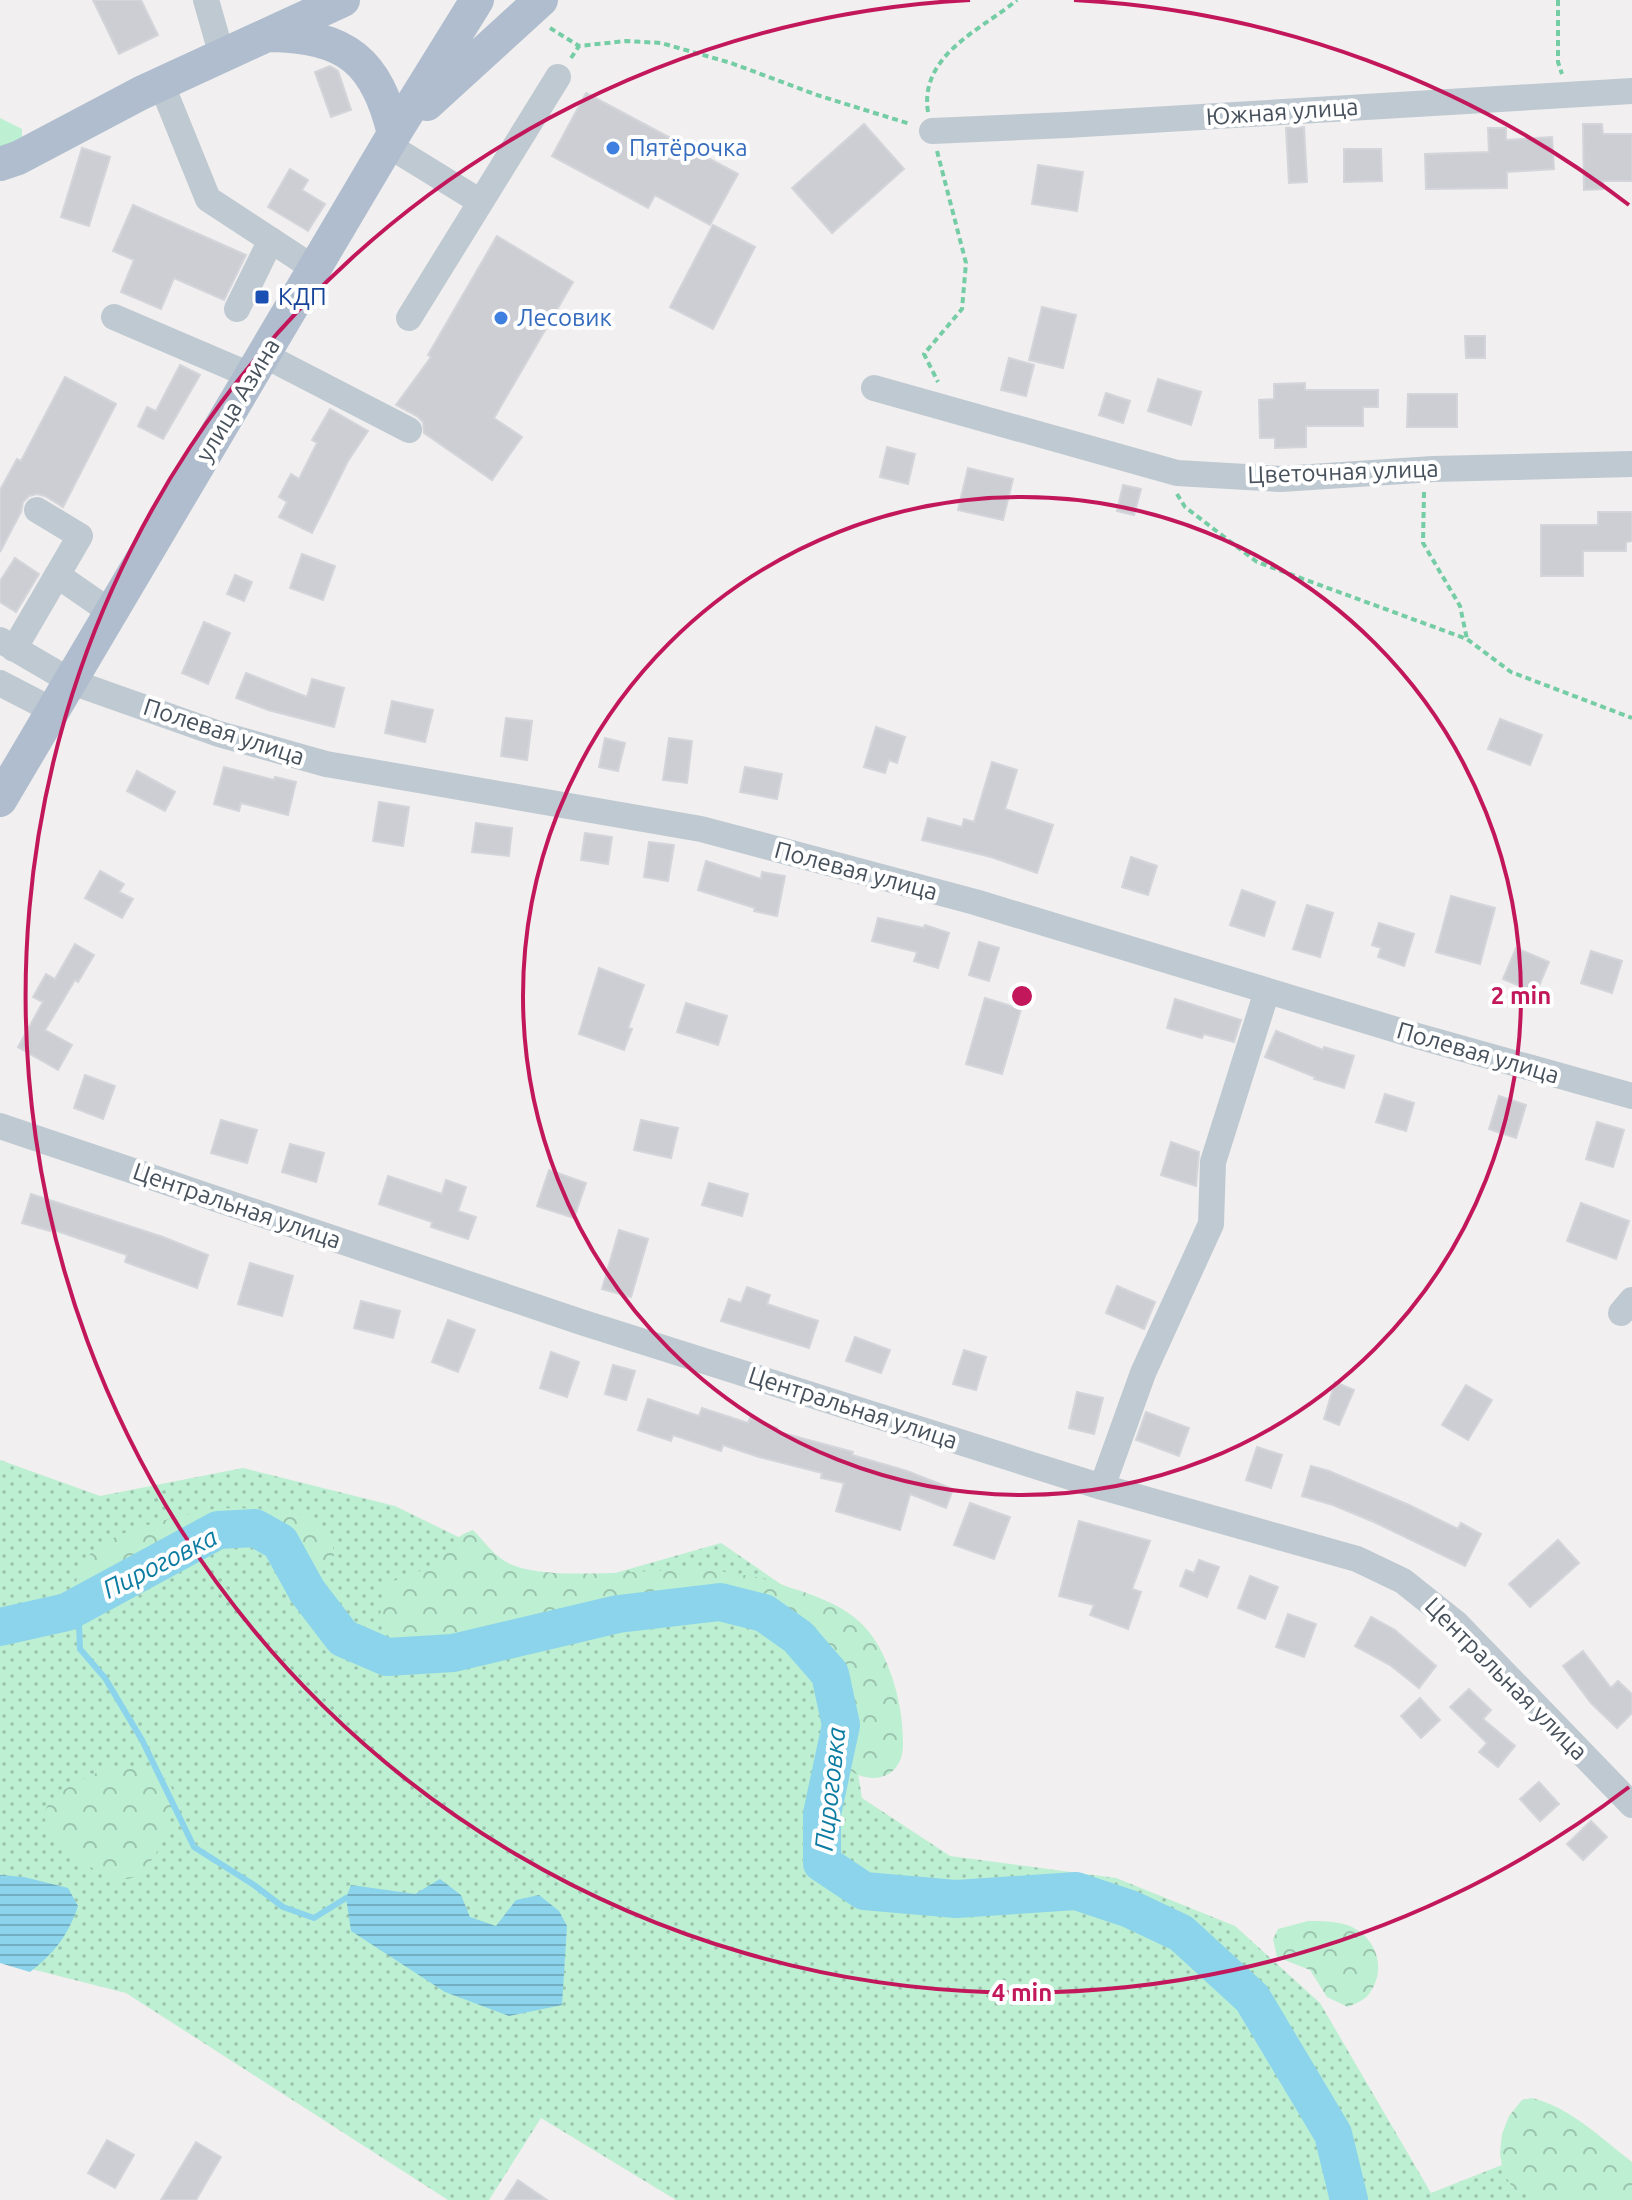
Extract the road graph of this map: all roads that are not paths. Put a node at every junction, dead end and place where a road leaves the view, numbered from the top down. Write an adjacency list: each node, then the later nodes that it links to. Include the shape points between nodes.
1 (206, 0): 6 (street)
2 (343, 0): 5 (main road)
3 (477, 0): 11 (main road, улица Азина)
4 (541, 0): 11 (main road)
5 (270, 35): 6 (main road); 11 (main road, via 306,35 340,47 367,69 386,100)
6 (222, 56): 8 (main road)
7 (558, 77): 13 (street)
8 (161, 83): 12 (main road); 14 (street, via 208,199)
9 (1632, 91): 10 (street, Южная улица)
10 (932, 131)
11 (391, 139): 13 (street); 15 (main road, улица Азина)
12 (0, 164)
13 (479, 201): 18 (street)
14 (271, 240): 15 (street); 16 (street)
15 (315, 269): 19 (main road, улица Азина)
16 (237, 309)
17 (114, 317): 19 (street)
18 (409, 318)
19 (258, 366): 21 (street); 25 (main road, улица Азина)
20 (874, 388): 22 (street, Цветочная улица, via 1177,473 1281,479)
21 (409, 430)
22 (1632, 464)
23 (37, 510): 24 (street, via 80,536)
24 (57, 575): 25 (street); 26 (street)
25 (112, 613): 27 (main road, улица Азина)
26 (7, 645): 27 (street, Полевая улица)
27 (72, 682): 29 (main road, улица Азина); 31 (street, Полевая улица, via 219,734 326,764 701,829 975,902)
28 (0, 683): 29 (street)
29 (54, 711): 30 (main road, улица Азина)
30 (0, 800)
31 (1267, 991): 32 (street, Полевая улица); 34 (street, via 1213,1162 1211,1224 1143,1373)
32 (1632, 1096)
33 (0, 1126): 34 (street, Центральная улица, via 581,1322)
34 (1102, 1487): 35 (street, Центральная улица, via 1357,1559 1403,1581 1457,1624)
35 (1632, 1805)

